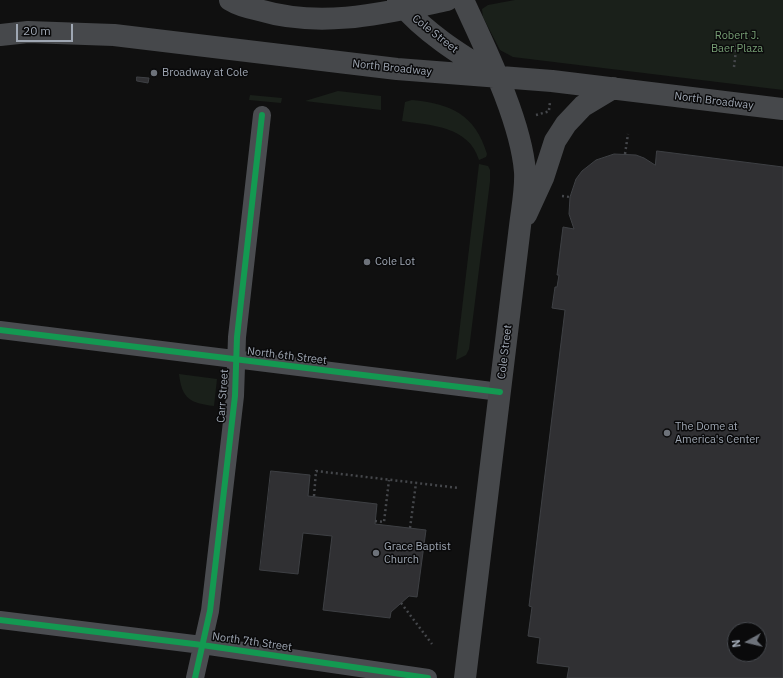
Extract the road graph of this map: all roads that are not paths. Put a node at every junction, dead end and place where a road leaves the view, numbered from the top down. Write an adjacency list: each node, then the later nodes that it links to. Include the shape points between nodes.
1 (230, 0): 4 (main road, via 277,16 301,19 345,18)
2 (447, 0): 4 (main road)
3 (463, 0): 6 (main road, Cole Street)
4 (401, 5): 6 (main road, Cole Street, via 441,40)
5 (0, 35): 6 (main road, North Broadway, via 28,32 114,35 390,68)
6 (496, 76): 7 (main road, North Broadway); 10 (main road, Cole Street, via 512,117 523,156 525,173)
7 (613, 88): 8 (main road, North Broadway); 10 (main road, via 583,106 566,124 555,141 543,178)
8 (783, 109)
9 (262, 115): 12 (street, Carr Street)
10 (520, 226): 13 (main road, Cole Street)
11 (0, 330): 12 (street, North 6th Street)
12 (236, 360): 13 (street, North 6th Street); 15 (street, Carr Street, via 235,396 210,611)
13 (500, 392): 18 (main road, Cole Street)
14 (0, 620): 15 (street, North 7th Street)
15 (202, 645): 16 (street, Carr Street); 17 (street, North 7th Street)
16 (195, 678)
17 (428, 678)
18 (465, 678)

